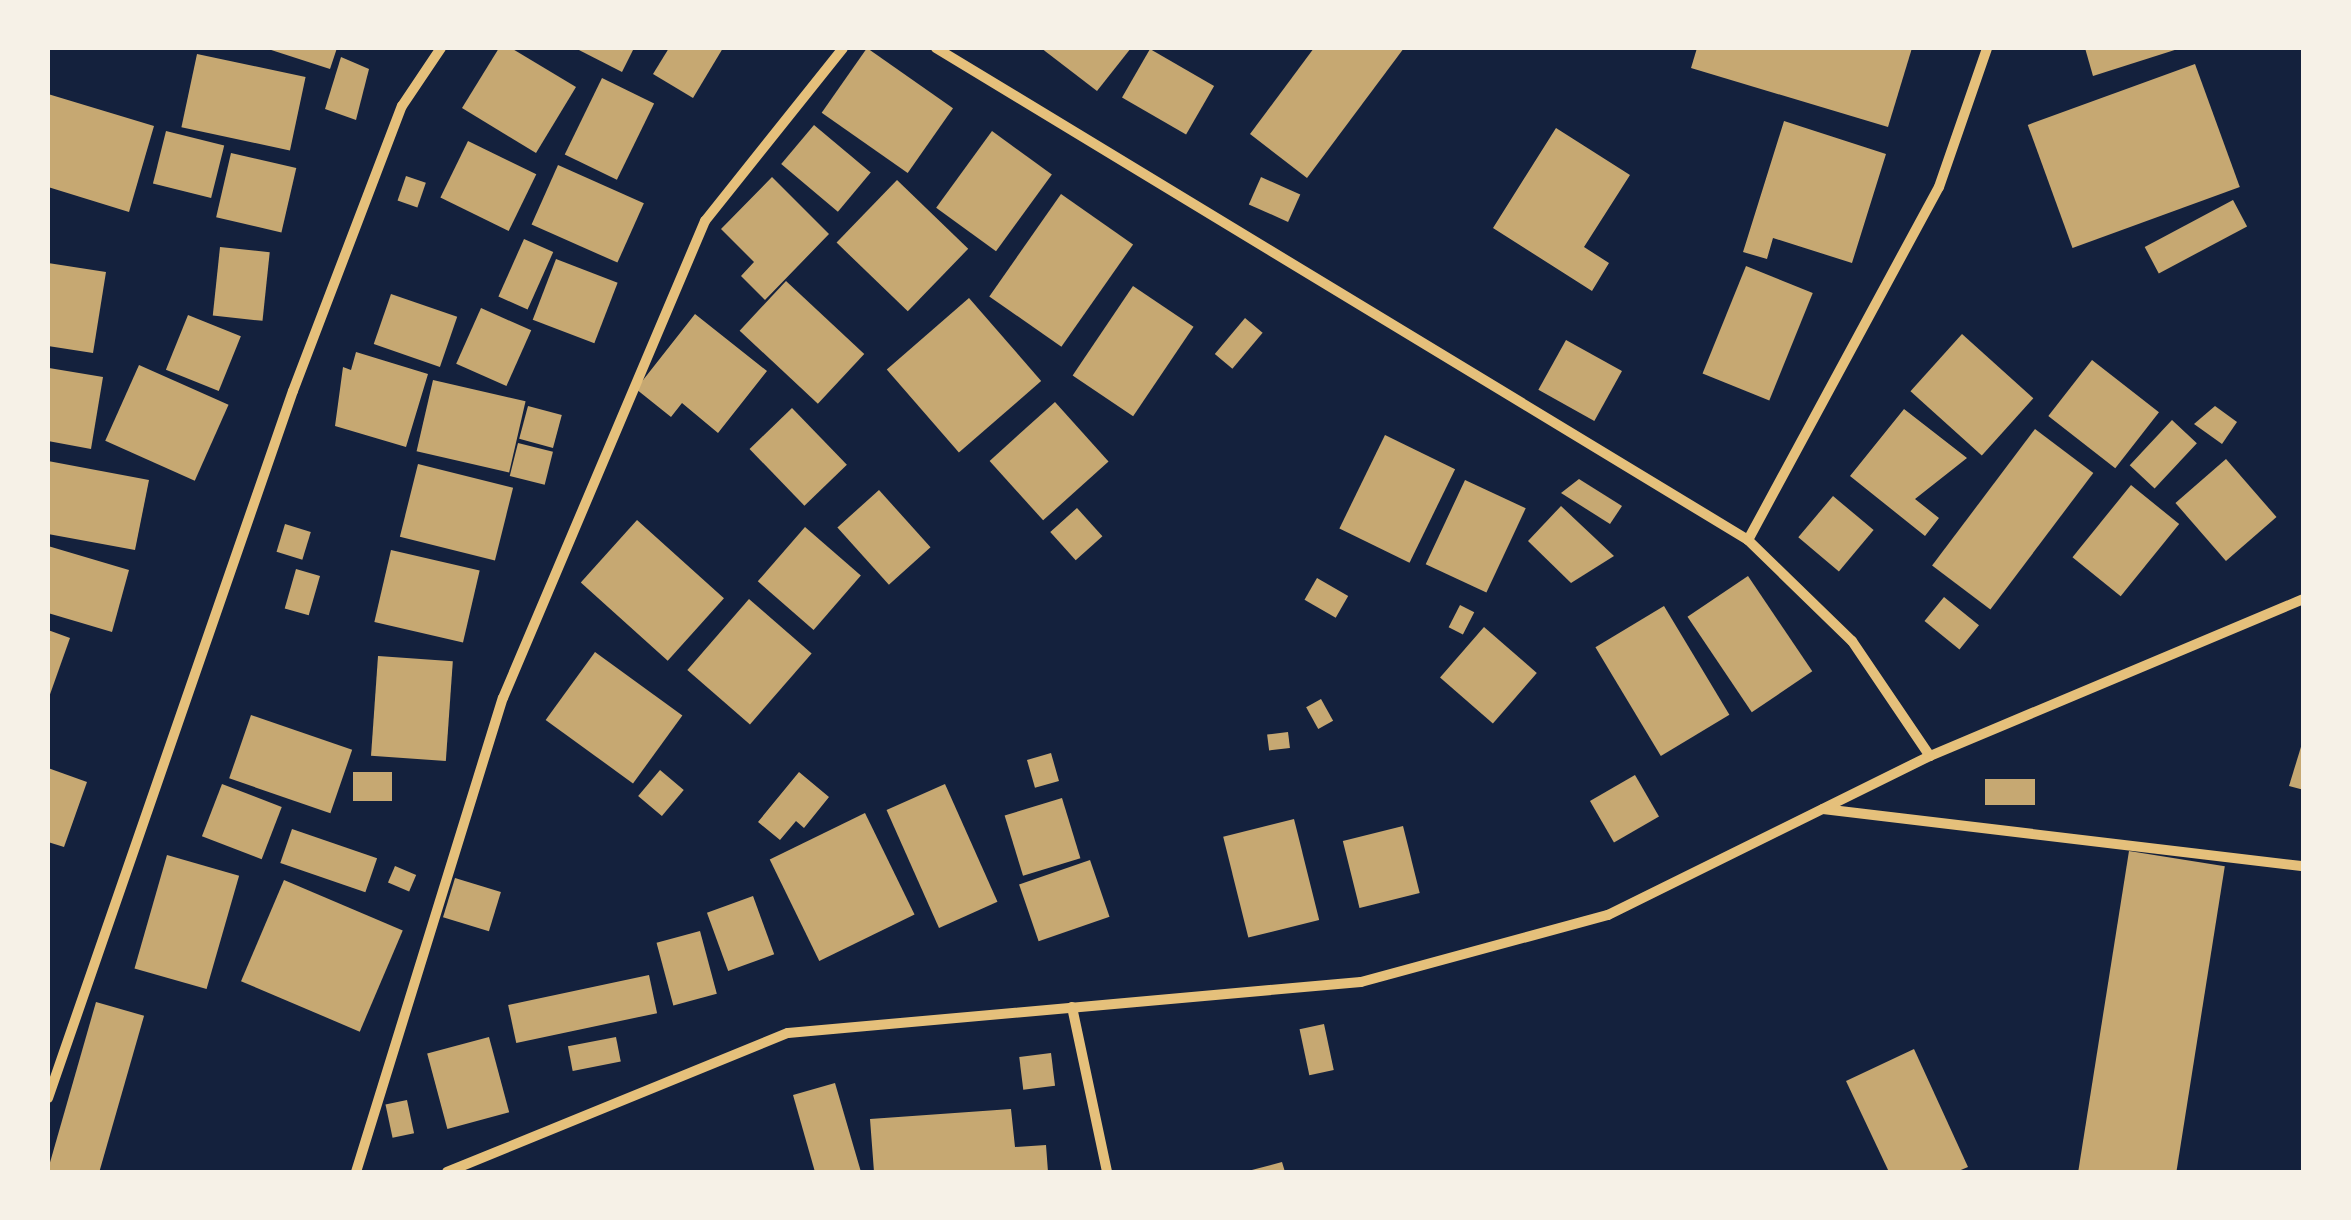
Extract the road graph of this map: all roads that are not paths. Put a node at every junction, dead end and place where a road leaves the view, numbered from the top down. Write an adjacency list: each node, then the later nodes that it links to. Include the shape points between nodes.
1 (441, 48): 11 (street, via 402,106 292,391)
2 (843, 48): 12 (street, via 705,221 502,698)
3 (936, 48): 5 (street)
4 (1987, 48): 5 (street, via 1939,188)
5 (1748, 540): 7 (street, via 1852,642)
6 (2304, 599): 7 (street)
7 (1930, 756): 8 (street)
8 (1822, 809): 9 (street); 10 (street, via 1608,916 1380,977)
9 (2304, 866)
10 (1072, 1007): 13 (street, via 788,1033); 14 (street)
11 (48, 1098)
12 (356, 1172)
13 (448, 1172)
14 (1107, 1172)

